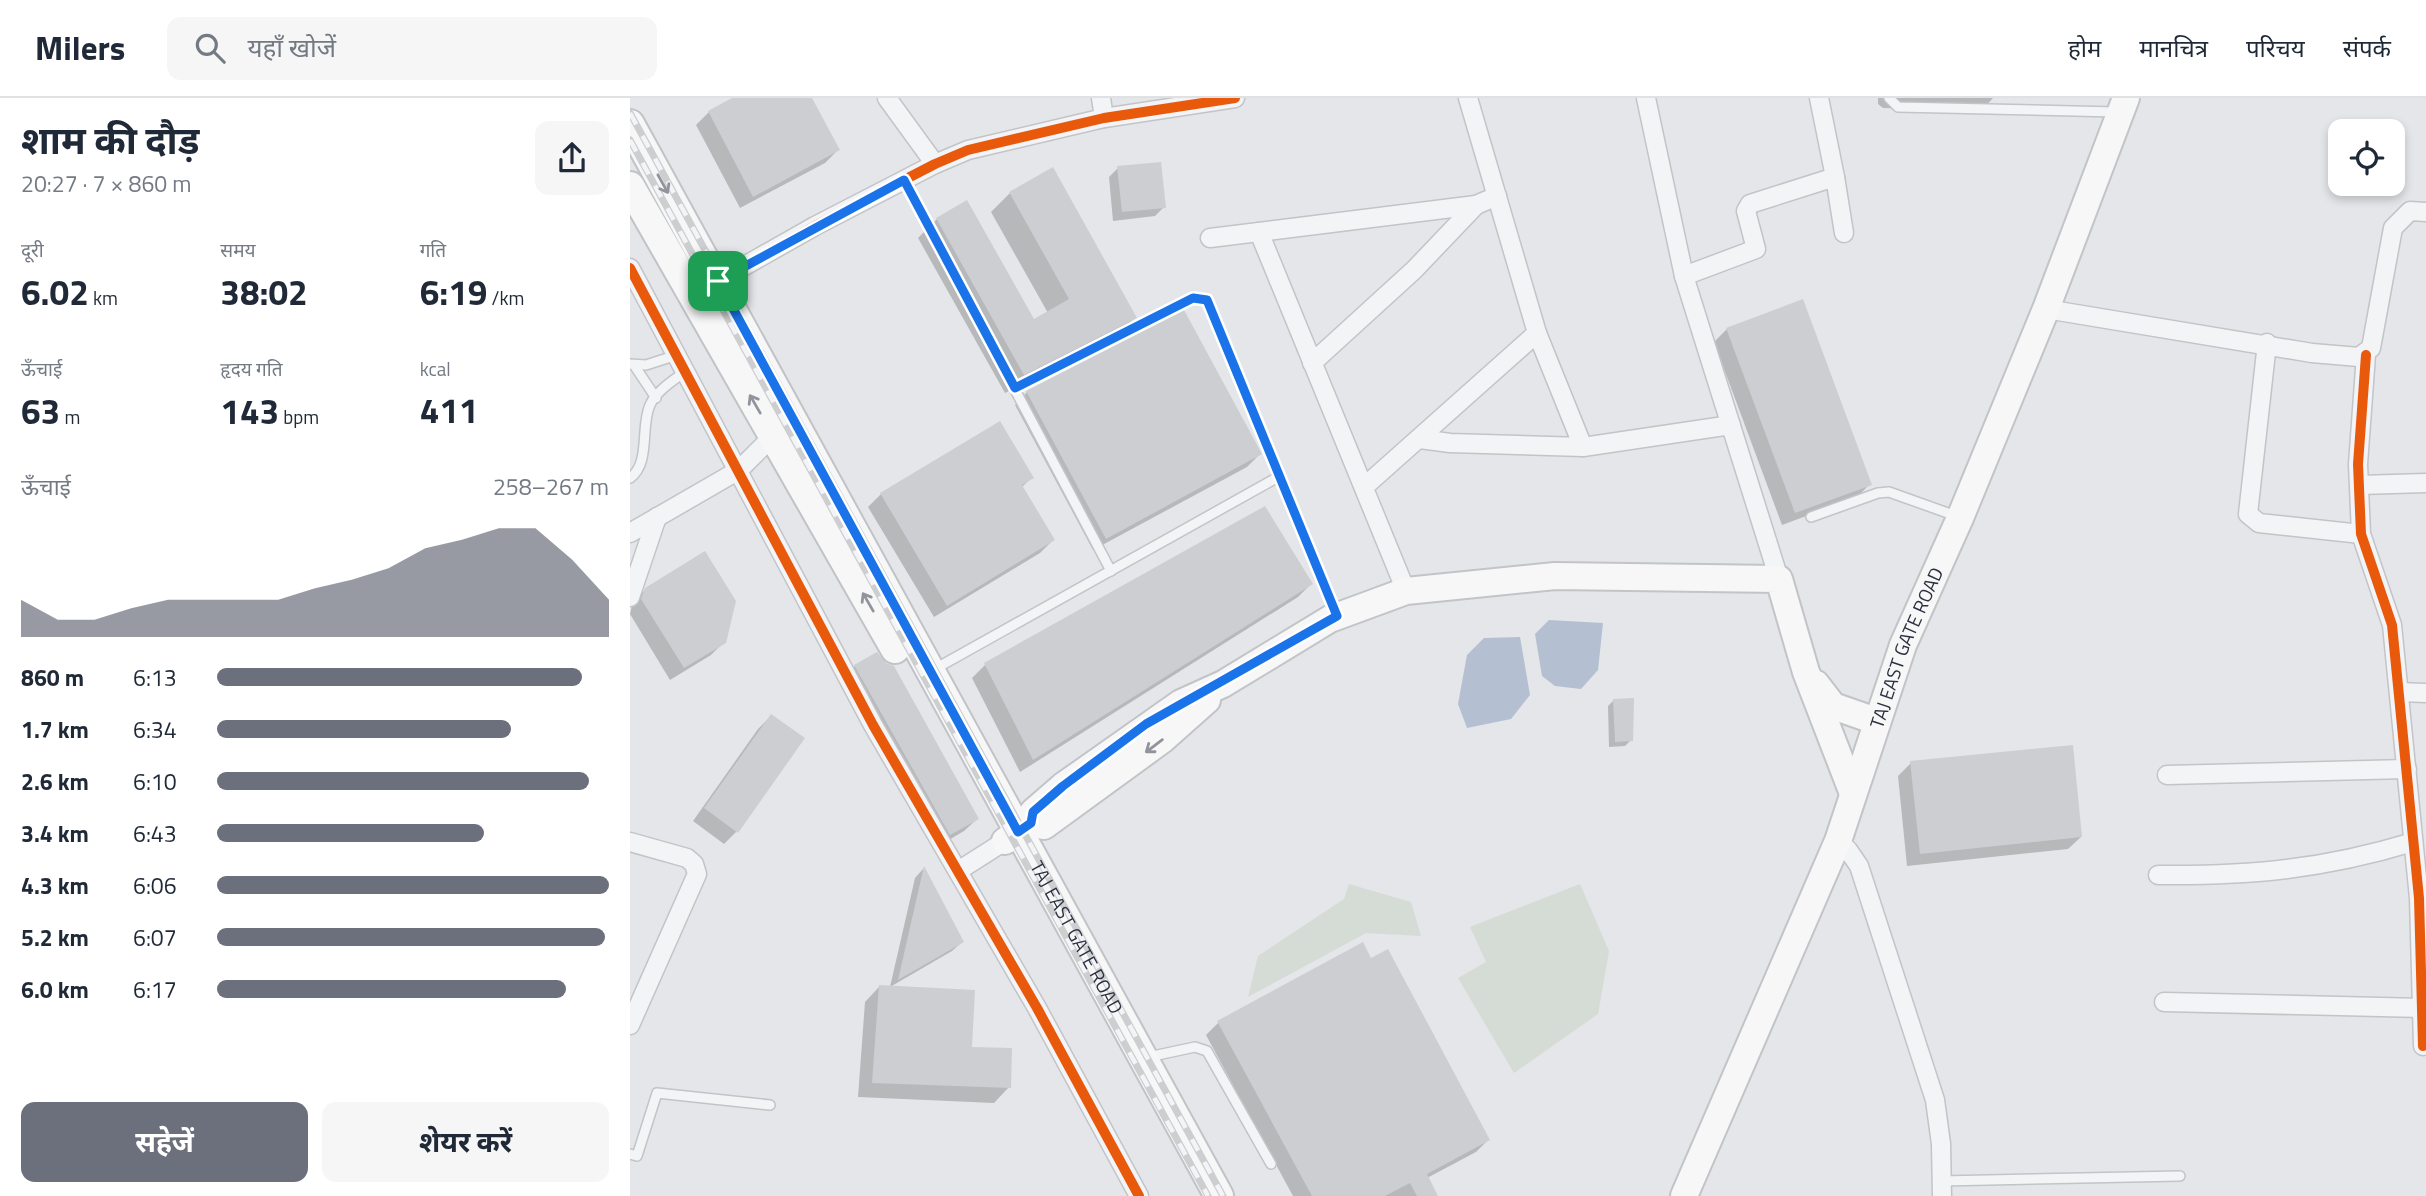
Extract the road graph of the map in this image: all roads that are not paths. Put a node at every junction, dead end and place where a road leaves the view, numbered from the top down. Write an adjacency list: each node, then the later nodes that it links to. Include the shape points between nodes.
1 (887, 98): 11 (street)
2 (1101, 98): 9 (street)
3 (1235, 98): 9 (street)
4 (1468, 98): 15 (street)
5 (1646, 98): 22 (street)
6 (1819, 98): 12 (street)
7 (1889, 98): 8 (lane, via 1898,107)
8 (2124, 105): 24 (main road, TAJ EAST GATE ROAD)
9 (1104, 118): 11 (street, via 992,144)
10 (630, 124): 23 (main road, TAJ EAST GATE ROAD, one-way to 23)
11 (935, 164): 13 (street)
12 (1835, 177): 19 (street); 22 (street, via 1750,204 1746,211 1756,249)
13 (904, 180): 23 (street); 31 (lane)
14 (630, 186): 34 (main road, one-way to 14)
15 (1497, 196): 16 (street); 25 (street)
16 (1476, 205): 18 (street); 29 (street, via 1414,270)
17 (2426, 212): 27 (street, via 2410,211 2393,228 2374,337)
18 (1258, 232): 20 (street); 29 (street)
19 (1844, 233)
20 (1210, 238)
21 (630, 268): 28 (street)
22 (1684, 276): 33 (street)
23 (718, 281): 53 (main road, TAJ EAST GATE ROAD)
24 (2046, 309): 26 (street); 45 (main road, TAJ EAST GATE ROAD)
25 (1537, 333): 35 (street); 36 (street)
26 (2267, 343): 27 (street, via 2312,353); 47 (street, via 2248,514 2259,523)
27 (2366, 355): 41 (street)
28 (681, 363): 30 (lane); 32 (lane); 37 (street)
29 (1312, 363): 42 (street)
30 (632, 364): 32 (lane)
31 (1015, 388): 38 (lane, via 1202,297); 48 (lane)
32 (656, 398): 39 (lane, via 650,404 642,458)
33 (1731, 425): 36 (street); 49 (street)
34 (774, 436): 37 (street); 62 (main road, one-way to 34)
35 (1420, 439): 36 (street); 42 (street)
36 (1583, 447)
37 (738, 470): 43 (street); 66 (street, via 873,725)
38 (1280, 476): 48 (lane); 52 (lane)
39 (630, 478)
40 (2426, 483): 41 (street)
41 (2360, 485): 47 (street)
42 (1364, 487): 50 (street)
43 (657, 517): 46 (street); 51 (street)
44 (1811, 517): 45 (lane, via 1889,492)
45 (1960, 517): 57 (main road, TAJ EAST GATE ROAD, via 1903,645)
46 (630, 533)
47 (2361, 534): 55 (street, via 2392,625)
48 (1111, 570): 53 (lane)
49 (1779, 579): 50 (main road, via 1555,576); 54 (main road)
50 (1406, 590): 52 (main road)
51 (630, 597)
52 (1337, 616): 62 (main road, via 1223,684 1181,703 1128,738 1063,786)
53 (929, 672): 62 (main road, TAJ EAST GATE ROAD)
54 (1806, 672): 57 (main road, via 1833,706); 60 (main road)
55 (2399, 692): 56 (street); 58 (street)
56 (2426, 693)
57 (1876, 721): 60 (main road, TAJ EAST GATE ROAD)
58 (2407, 769): 59 (street); 61 (street)
59 (2167, 775)
60 (1852, 791): 63 (main road, TAJ EAST GATE ROAD)
61 (2417, 791): 65 (street)
62 (1018, 832): 66 (street); 72 (main road, TAJ EAST GATE ROAD); 79 (main road)
63 (1838, 841): 77 (street, via 1858,866 1935,1100); 81 (main road, TAJ EAST GATE ROAD)
64 (630, 842): 70 (street, via 687,858 696,874)
65 (2413, 842): 67 (street, via 2318,867); 69 (street)
66 (958, 871): 78 (street)
67 (2158, 875)
68 (2164, 1002): 69 (street)
69 (2423, 1008): 71 (street)
70 (630, 1025)
71 (2423, 1046)
72 (1143, 1058): 75 (lane, via 1195,1047 1207,1051); 80 (main road, TAJ EAST GATE ROAD)
73 (770, 1105): 74 (lane, via 657,1093 638,1156)
74 (630, 1154)
75 (1271, 1164)
76 (2180, 1175): 77 (lane)
77 (1942, 1189)
78 (1139, 1196)
79 (1200, 1196)
80 (1219, 1196)
81 (1684, 1196)

